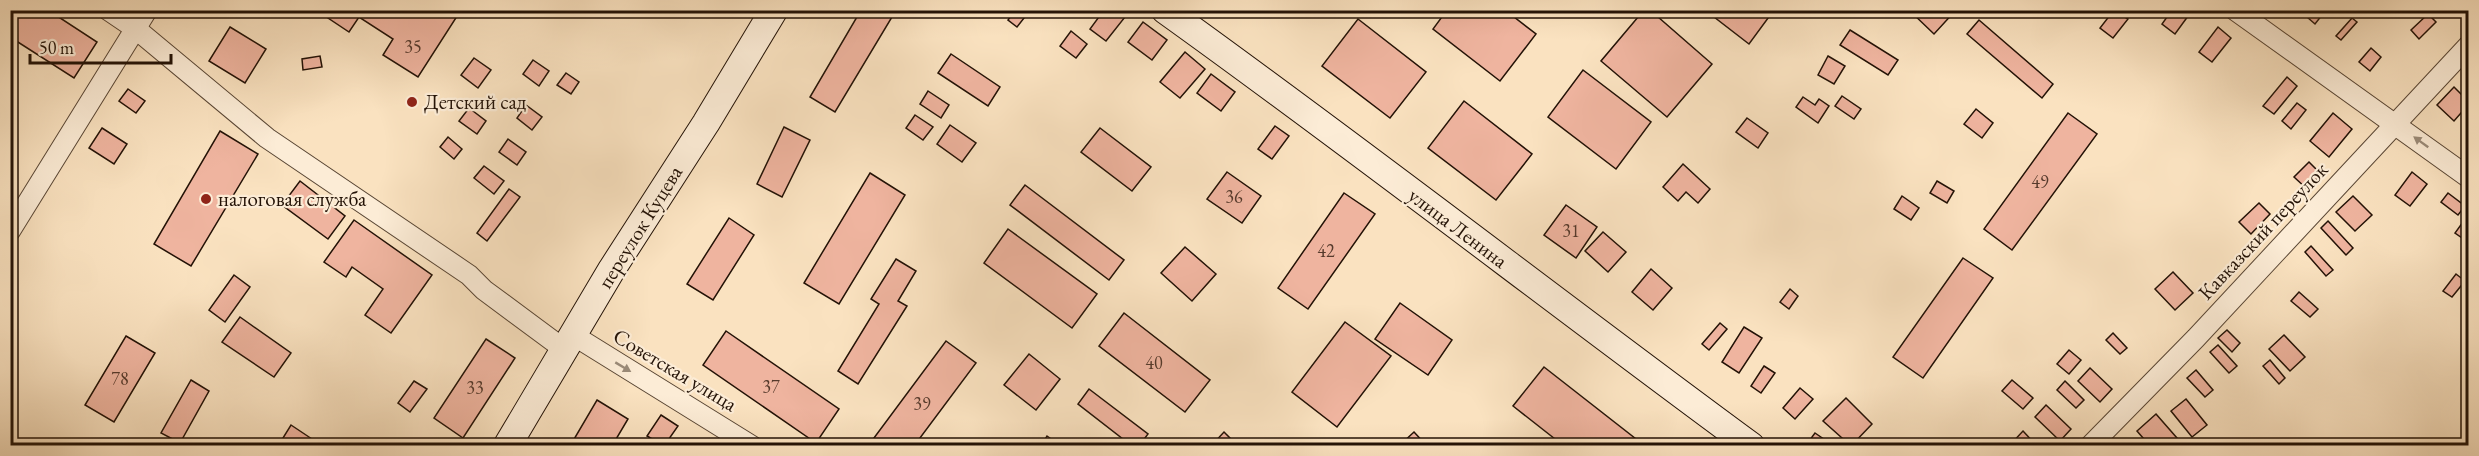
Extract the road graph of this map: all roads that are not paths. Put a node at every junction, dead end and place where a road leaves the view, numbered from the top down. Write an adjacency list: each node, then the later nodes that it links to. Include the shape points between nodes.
1 (108, 10): 6 (street)
2 (147, 10): 6 (street)
3 (774, 10): 11 (street, переулок Куцева)
4 (1165, 10): 14 (street, улица Ленина)
5 (2235, 10): 8 (street)
6 (136, 29): 10 (street); 11 (street, Советская улица, via 267,138 469,275 484,290)
7 (2469, 46): 8 (street, Кавказский переулок)
8 (2396, 123): 9 (street, one-way to 8); 15 (street, Кавказский переулок)
9 (2469, 177)
10 (10, 231)
11 (569, 343): 12 (street, переулок Куцева); 13 (street, Советская улица, one-way to 13)
12 (507, 446)
13 (752, 446)
14 (1751, 446)
15 (2090, 446)

